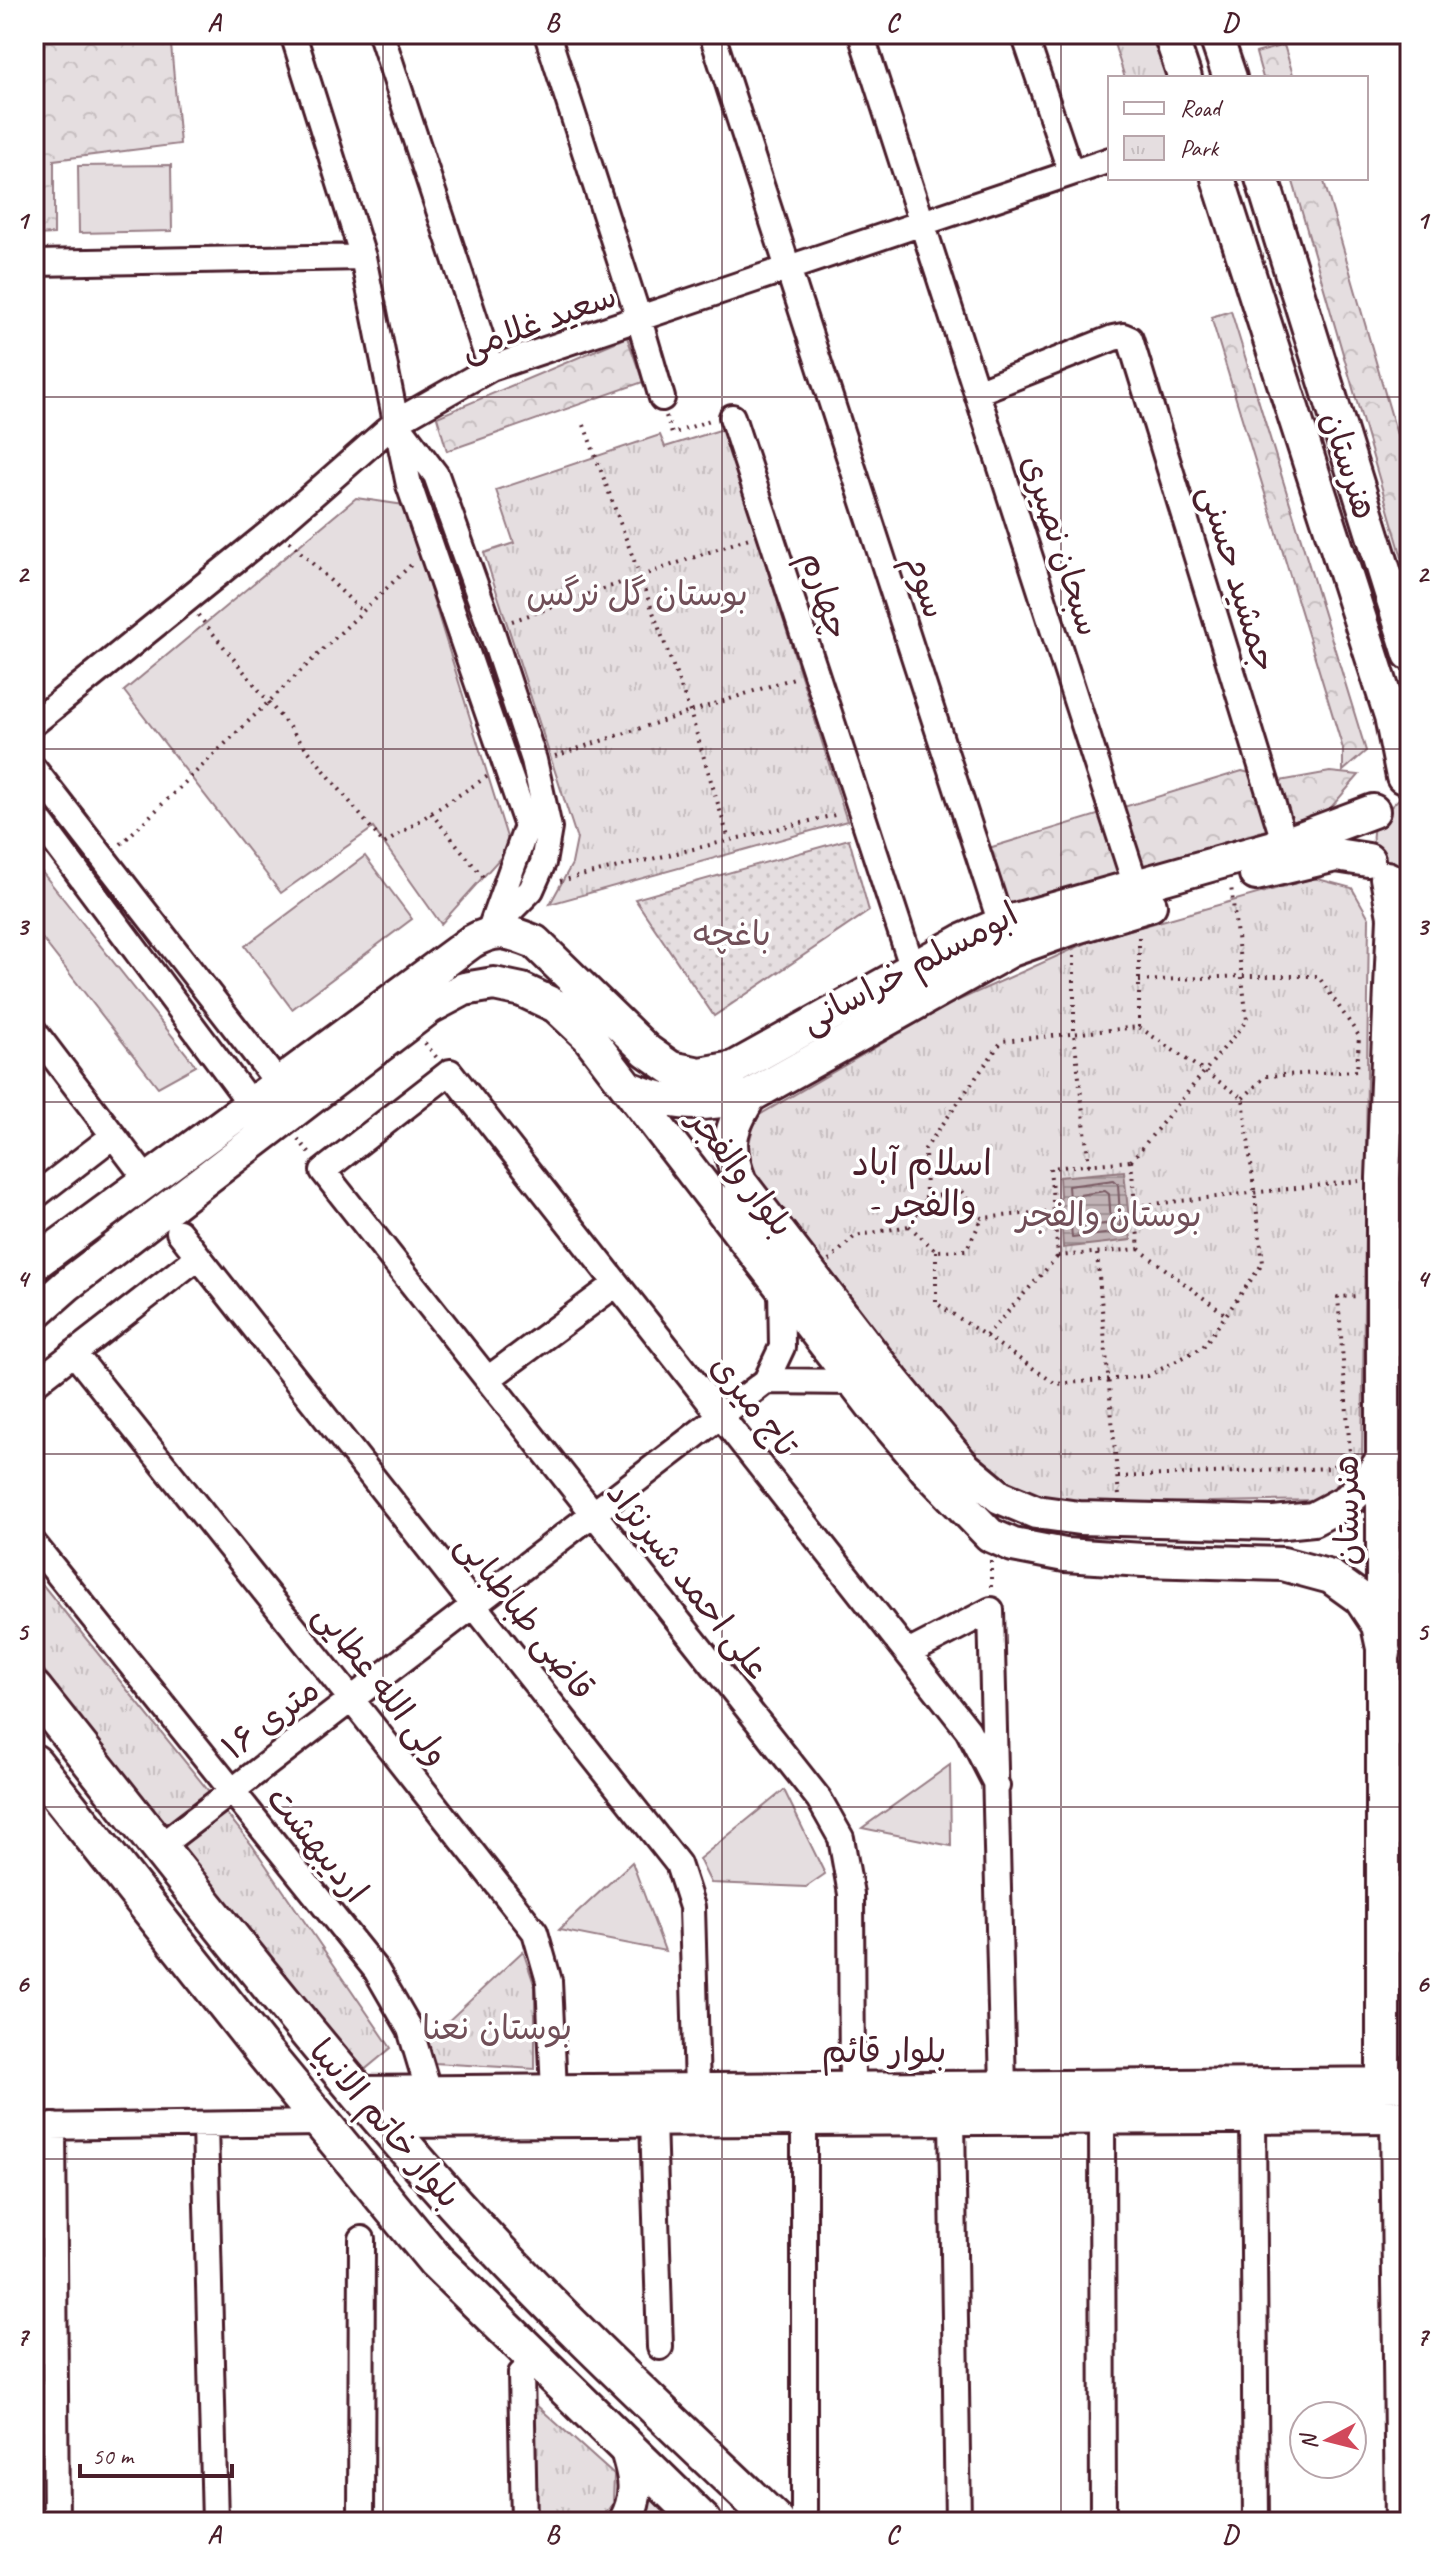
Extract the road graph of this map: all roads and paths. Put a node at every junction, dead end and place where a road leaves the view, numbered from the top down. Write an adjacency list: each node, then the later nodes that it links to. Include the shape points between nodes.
1 (293, 34): 16 (street)
2 (381, 34): 20 (street)
3 (547, 34): 19 (street)
4 (712, 34): 18 (street, سوم)
5 (861, 34): 15 (street, سبحان نصیری)
6 (1024, 34): 12 (street)
7 (1170, 34): 9 (main road)
8 (1215, 34): 10 (main road)
9 (1184, 76)
10 (1229, 76)
11 (1108, 161): 12 (street, سعید غلامی)
12 (1071, 173): 15 (street, سعید غلامی)
13 (1219, 180): 40 (main road, هنرستان)
14 (1263, 180): 33 (main road, هنرستان)
15 (923, 224): 18 (street, سعید غلامی); 21 (street, سبحان نصیری)
16 (363, 257): 17 (street); 24 (street)
17 (34, 263)
18 (789, 270): 19 (street, سعید غلامی); 54 (street, سوم)
19 (639, 319): 20 (street, سعید غلامی); 22 (street)
20 (491, 368): 24 (street, سعید غلامی)
21 (977, 392): 47 (street, جمشید حسنی, via 1123,336 1130,339); 53 (street, سبحان نصیری)
22 (662, 398): 23 (path, via 672,434 726,414)
23 (732, 417): 27 (street, چهارم)
24 (396, 422): 26 (street, سعید غلامی); 32 (street, via 436,475); 56 (street, via 409,485 527,826)
25 (584, 425): 29 (path)
26 (275, 528): 30 (street, سعید غلامی); 31 (path)
27 (769, 530): 29 (path); 34 (street, چهارم)
28 (420, 557): 31 (path)
29 (640, 575): 32 (path); 36 (path)
30 (186, 601): 35 (path); 37 (street, سعید غلامی)
31 (363, 612): 35 (path)
32 (491, 629): 38 (street)
33 (1410, 654)
34 (815, 670): 36 (path); 42 (street, چهارم)
35 (270, 701): 44 (path, via 384,844); 48 (path)
36 (690, 712): 38 (path); 46 (path)
37 (34, 723)
38 (534, 760): 52 (street, via 549,828)
39 (34, 769): 48 (street)
40 (1406, 773): 43 (main road)
41 (490, 775): 44 (path)
42 (860, 808): 46 (path); 57 (street, چهارم)
43 (1373, 811): 47 (main road, ابومسلم خراسانی); 49 (main road, هنرستان, via 1362,834 1363,848)
44 (431, 813): 50 (path)
45 (34, 814): 70 (street)
46 (729, 840): 52 (path)
47 (1285, 844): 53 (main road, ابومسلم خراسانی)
48 (104, 860): 66 (street)
49 (1388, 873): 51 (main road, ابومسلم خراسانی, via 1336,855); 76 (main road, هنرستان, via 1394,917)
50 (483, 877)
51 (1230, 881): 53 (main road, ابومسلم خراسانی); 58 (path)
52 (531, 890): 56 (street)
53 (1138, 897): 54 (main road, ابومسلم خراسانی); 55 (main road, ابومسلم خراسانی); 59 (path)
54 (1001, 924): 57 (main road, ابومسلم خراسانی)
55 (1073, 928): 62 (path); 68 (main road, ابومسلم خراسانی, via 1011,950)
56 (489, 932): 63 (main road, بلوار والفجر, via 514,933 535,942 671,1068 700,1074); 66 (main road)
57 (913, 969): 63 (main road, ابومسلم خراسانی)
58 (1242, 976): 59 (path); 65 (path, via 1247,1020); 69 (path, via 1318,976 1359,1036 1357,1071 1266,1076)
59 (1139, 981): 60 (path)
60 (1139, 1027): 62 (path); 65 (path)
61 (34, 1031): 73 (street)
62 (1074, 1034): 75 (path); 80 (path, via 1002,1041 925,1149)
63 (734, 1068)
64 (450, 1072): 93 (street, تاج میری); 101 (street, علی احمد شیرنژاد, via 323,1171)
65 (1204, 1072): 69 (path); 74 (path)
66 (278, 1083): 70 (main road); 71 (main road)
67 (629, 1088): 68 (main road, ابومسلم خراسانی, via 684,1103); 71 (main road, بلوار والفجر, via 556,1006 494,984 464,989 430,1007); 94 (main road, بلوار والفجر)
68 (750, 1096): 92 (main road, بلوار والفجر, via 734,1122 732,1162 740,1182)
69 (1243, 1098): 78 (path)
70 (250, 1103): 72 (main road); 77 (main road)
71 (298, 1109): 72 (main road, بلوار والفجر)
72 (270, 1130): 97 (main road, بلوار والفجر, via 67,1285)
73 (113, 1136): 77 (street); 79 (street)
74 (1131, 1161): 75 (path); 81 (path)
75 (1089, 1165): 82 (path, via 1050,1168)
76 (1383, 1178): 78 (path); 107 (main road, هنرستان)
77 (147, 1180): 91 (main road)
78 (1254, 1193): 81 (path); 96 (path, via 1263,1263)
79 (34, 1197)
80 (926, 1198): 83 (path, via 961,1191); 84 (path)
81 (1135, 1206): 86 (path)
82 (1054, 1211): 83 (path); 89 (path)
83 (982, 1218): 87 (path, via 966,1250)
84 (909, 1226): 87 (path); 92 (path, via 855,1236)
85 (179, 1232): 90 (street, قاضی طباطبایی)
86 (1139, 1249): 88 (path); 96 (path)
87 (936, 1251): 98 (path, via 936,1303)
88 (1097, 1253): 89 (path); 102 (path)
89 (1058, 1256): 98 (path)
90 (198, 1257): 100 (street); 113 (street, قاضی طباطبایی)
91 (34, 1264)
92 (812, 1278): 110 (main road, بلوار والفجر, via 965,1468 1000,1497 1036,1512)
93 (616, 1284): 101 (street); 106 (street, تاج میری)
94 (781, 1285): 103 (street, via 782,1347); 104 (main road, بلوار والفجر)
95 (1369, 1296): 108 (path, via 1338,1297 1350,1452 1331,1468)
96 (1226, 1315): 102 (path, via 1203,1347 1148,1376)
97 (40, 1326): 99 (path)
98 (986, 1336): 102 (path, via 1056,1384)
99 (34, 1347)
100 (74, 1353): 105 (street); 118 (street, ولی الله عطایی)
101 (488, 1379): 109 (street, علی احمد شیرنژاد)
102 (1108, 1379): 108 (path)
103 (766, 1381): 104 (street); 106 (street, ۱۶ متری)
104 (855, 1382): 116 (main road, بلوار والفجر, via 926,1469 990,1535 1065,1555 1283,1564 1331,1577 1360,1598 1378,1625)
105 (34, 1384)
106 (720, 1416): 109 (street, ۱۶ متری); 115 (street, تاج میری)
107 (1384, 1457): 110 (main road, بلوار والفجر, via 1347,1501 1313,1519 1274,1523); 116 (main road, هنرستان)
108 (1118, 1477): 110 (path)
109 (593, 1513): 113 (street, ۱۶ متری); 125 (street, علی احمد شیرنژاد, via 819,1799 841,1838 851,1894)
110 (1122, 1518)
111 (34, 1544): 122 (street, اردیبهشت)
112 (1005, 1566): 114 (path, via 991,1560)
113 (474, 1605): 118 (street, ۱۶ متری); 126 (street, قاضی طباطبایی, via 678,1864 692,1907)
114 (991, 1610): 115 (street); 121 (street)
115 (908, 1653): 121 (street, تاج میری, via 968,1730)
116 (1384, 1653): 130 (main road, هنرستان)
117 (34, 1690): 119 (main road, بلوار خاتم الانبیا)
118 (351, 1699): 122 (street, ۱۶ متری); 127 (street, ولی الله عطایی, via 535,1932 549,1981)
119 (48, 1722): 123 (main road, بلوار خاتم الانبیا)
120 (34, 1763): 137 (main road, بلوار خاتم الانبیا)
121 (997, 1786): 124 (street)
122 (231, 1791): 123 (street, ۱۶ متری); 128 (street, اردیبهشت, via 376,1970 410,2029)
123 (159, 1847): 129 (main road, بلوار خاتم الانبیا)
124 (1003, 2087): 125 (main road, بلوار قائم); 130 (main road, بلوار قائم)
125 (852, 2088): 126 (main road, بلوار قائم)
126 (697, 2090): 127 (main road, بلوار قائم)
127 (554, 2091): 128 (main road, بلوار قائم)
128 (429, 2092): 129 (main road, بلوار قائم)
129 (358, 2093): 136 (main road, بلوار خاتم الانبیا); 137 (main road)
130 (1401, 2100): 131 (main road, بلوار قائم); 155 (street)
131 (1253, 2117): 133 (main road, بلوار قائم); 154 (street)
132 (952, 2118): 133 (main road, بلوار قائم); 134 (main road, بلوار قائم); 152 (street)
133 (1102, 2118): 153 (street)
134 (804, 2119): 135 (main road, بلوار قائم); 151 (street)
135 (653, 2120): 136 (main road, بلوار قائم); 141 (street)
136 (382, 2121): 137 (main road); 150 (main road, بلوار خاتم الانبیا, via 596,2352)
137 (323, 2123): 138 (street); 143 (main road, بلوار خاتم الانبیا, via 436,2261)
138 (205, 2125): 139 (street); 145 (street)
139 (43, 2126): 144 (street)
140 (362, 2239): 146 (street)
141 (660, 2347)
142 (521, 2374): 147 (street)
143 (625, 2444): 148 (main road, via 635,2483); 149 (main road, بلوار خاتم الانبیا)
144 (56, 2522)
145 (215, 2522)
146 (361, 2522)
147 (524, 2522)
148 (625, 2522)
149 (703, 2522)
150 (776, 2522)
151 (804, 2522)
152 (958, 2522)
153 (1103, 2522)
154 (1256, 2522)
155 (1398, 2522)

